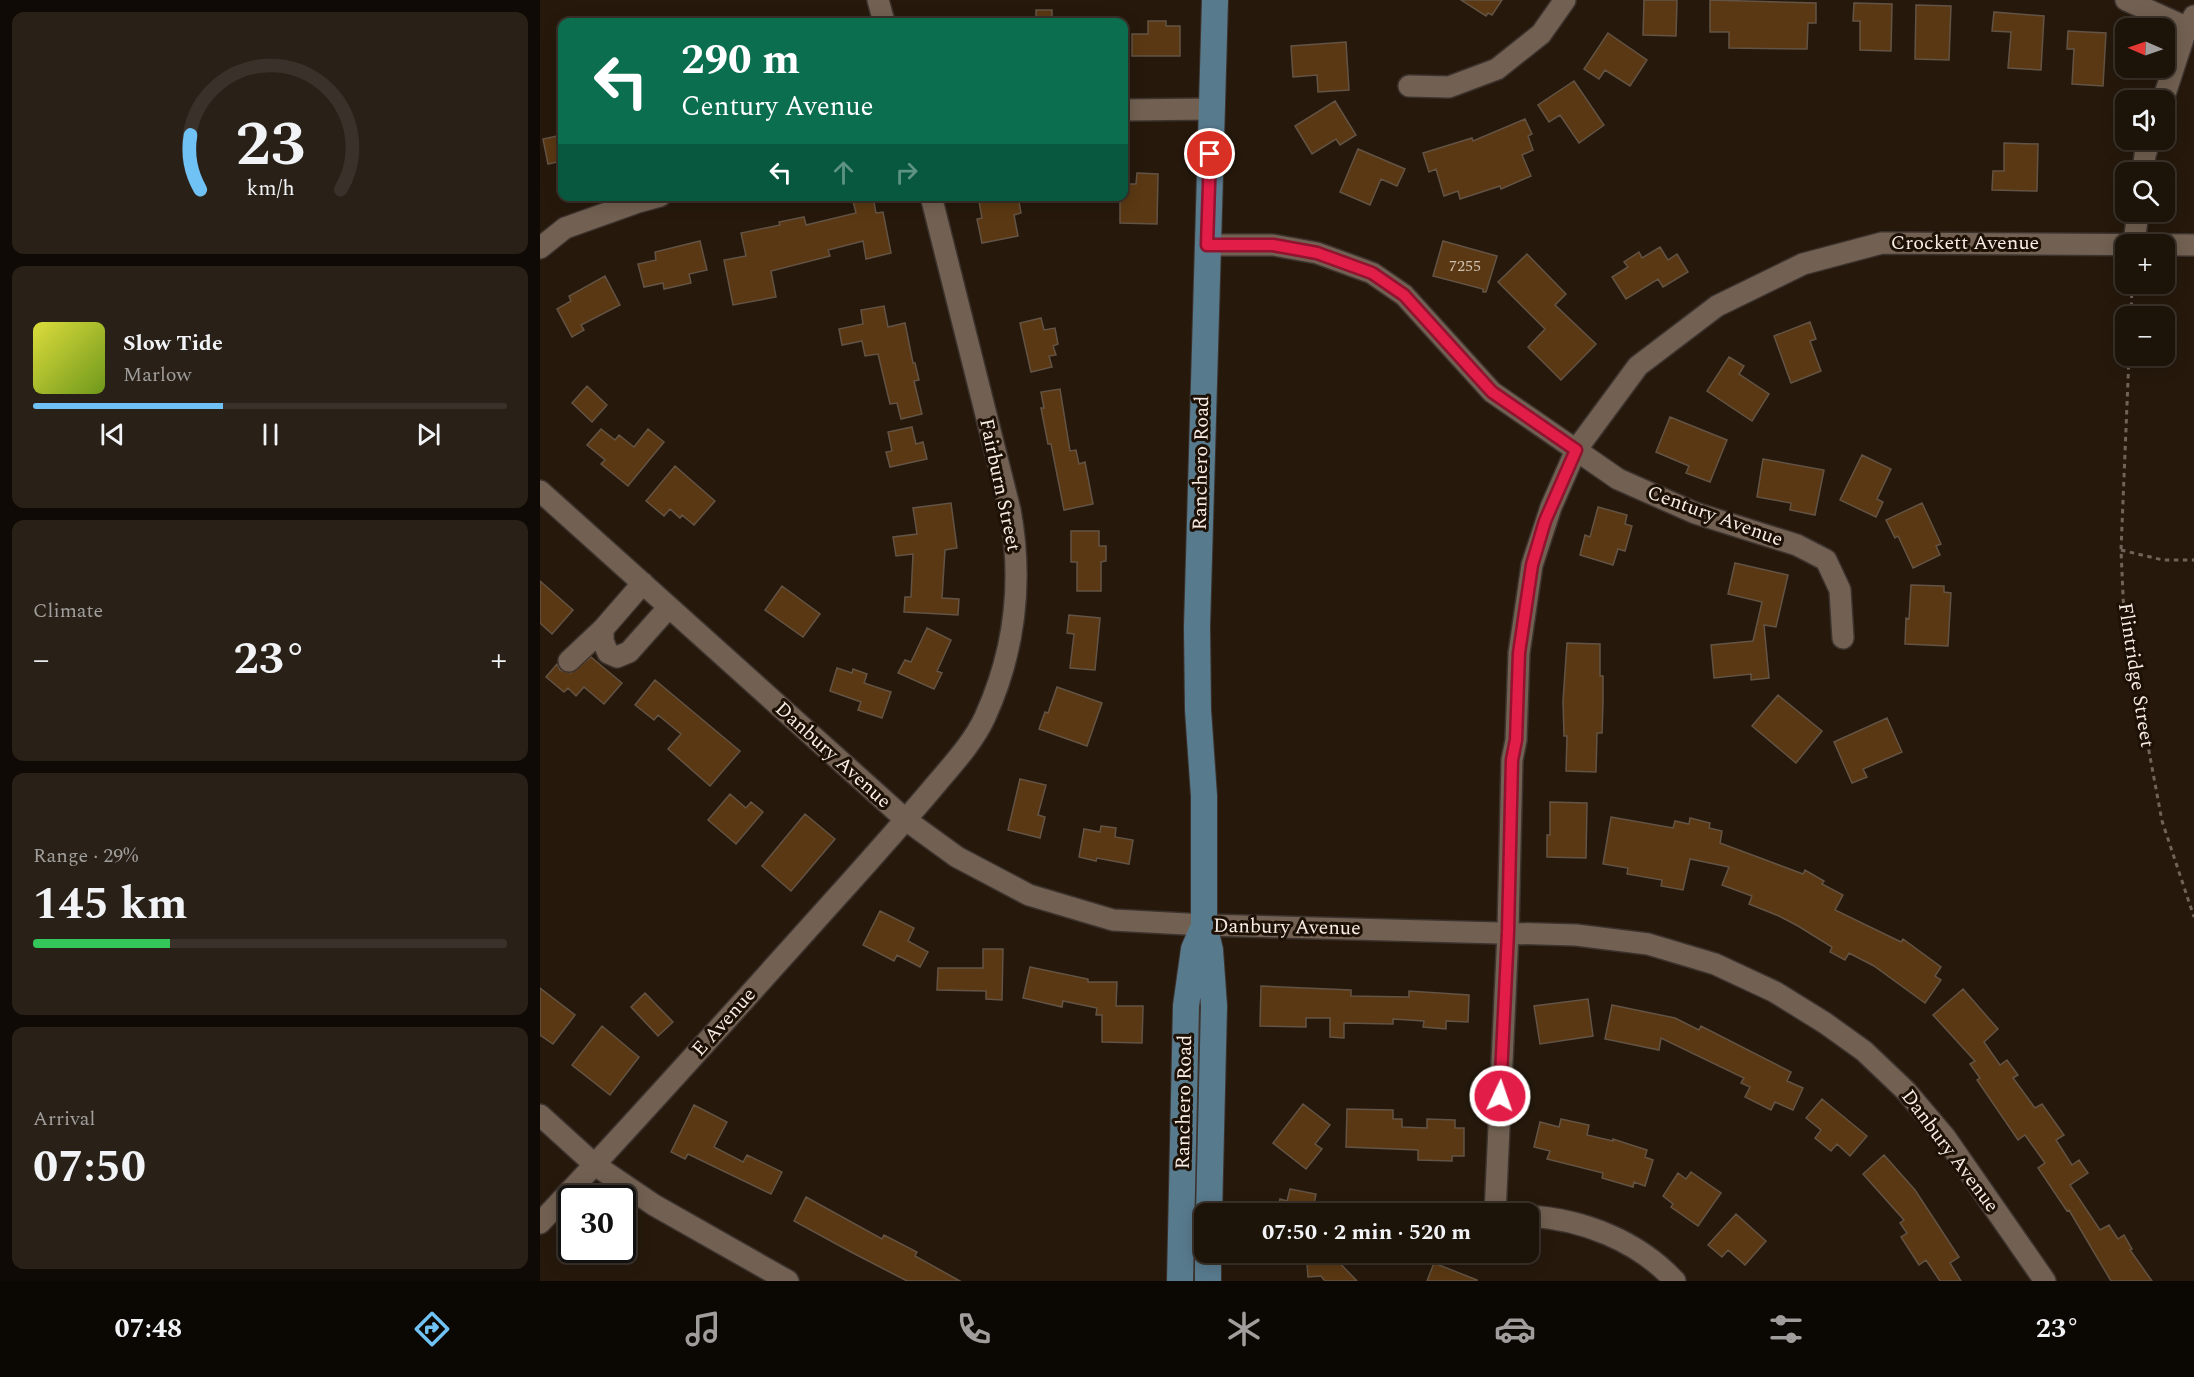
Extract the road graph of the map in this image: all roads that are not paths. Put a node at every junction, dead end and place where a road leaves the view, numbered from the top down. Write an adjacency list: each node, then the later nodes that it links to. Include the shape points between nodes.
1 (878, 0): 5 (street)
2 (1215, 0): 9 (main road, Ranchero Road)
3 (1565, 0): 7 (street, via 1541,34 1497,69 1449,87)
4 (2126, 0): 6 (street)
5 (883, 18)
6 (2191, 22): 8 (street)
7 (1409, 86)
8 (2167, 90)
9 (1212, 109): 10 (street); 15 (main road, Ranchero Road)
10 (1128, 110)
11 (642, 201): 17 (street, via 565,228)
12 (932, 201): 25 (street, Fairburn Street, via 1010,510 1017,576 1010,646 985,719 961,755)
13 (2115, 243): 18 (street, Crockett Avenue, via 1882,243 1803,264 1717,306 1638,366)
14 (2175, 244): 16 (street, Crockett Avenue)
15 (1207, 245): 18 (street, Century Avenue, via 1273,245 1317,253 1372,273 1404,295 1492,392); 26 (main road, Ranchero Road, via 1197,627 1204,796)
16 (2194, 245)
17 (540, 248)
18 (1576, 450): 23 (street, Century Avenue, via 1629,484 1695,513 1797,544 1826,560 1840,590); 27 (street, Crockett Avenue, via 1540,536 1528,587 1512,760)
19 (540, 491): 20 (street, Danbury Avenue)
20 (642, 583): 21 (street, Danbury Avenue); 22 (street)
21 (669, 607): 22 (street, via 629,652 617,657 608,653); 25 (street, Danbury Avenue)
22 (603, 628): 24 (street)
23 (1843, 638)
24 (569, 661)
25 (906, 820): 26 (street, Danbury Avenue, via 957,857 1029,895 1113,920); 29 (street, E Avenue)
26 (1204, 925): 27 (street, Danbury Avenue); 30 (main road, Ranchero Road, via 1214,1006); 36 (main road, Ranchero Road, via 1194,949 1186,1006)
27 (1508, 932): 31 (street, Crockett Avenue); 39 (street, Danbury Avenue, via 1648,944 1715,964 1775,992 1825,1023 1864,1051 1906,1091 1945,1137)
28 (540, 1115): 29 (street)
29 (595, 1165): 33 (street, E Avenue); 35 (street, via 654,1205)
30 (1209, 1203)
31 (1496, 1203)
32 (1539, 1217): 38 (street, via 1596,1228 1637,1250)
33 (540, 1223)
34 (1208, 1263): 37 (main road)
35 (788, 1281)
36 (1180, 1281)
37 (1208, 1281)
38 (1675, 1281)
39 (2045, 1281)

